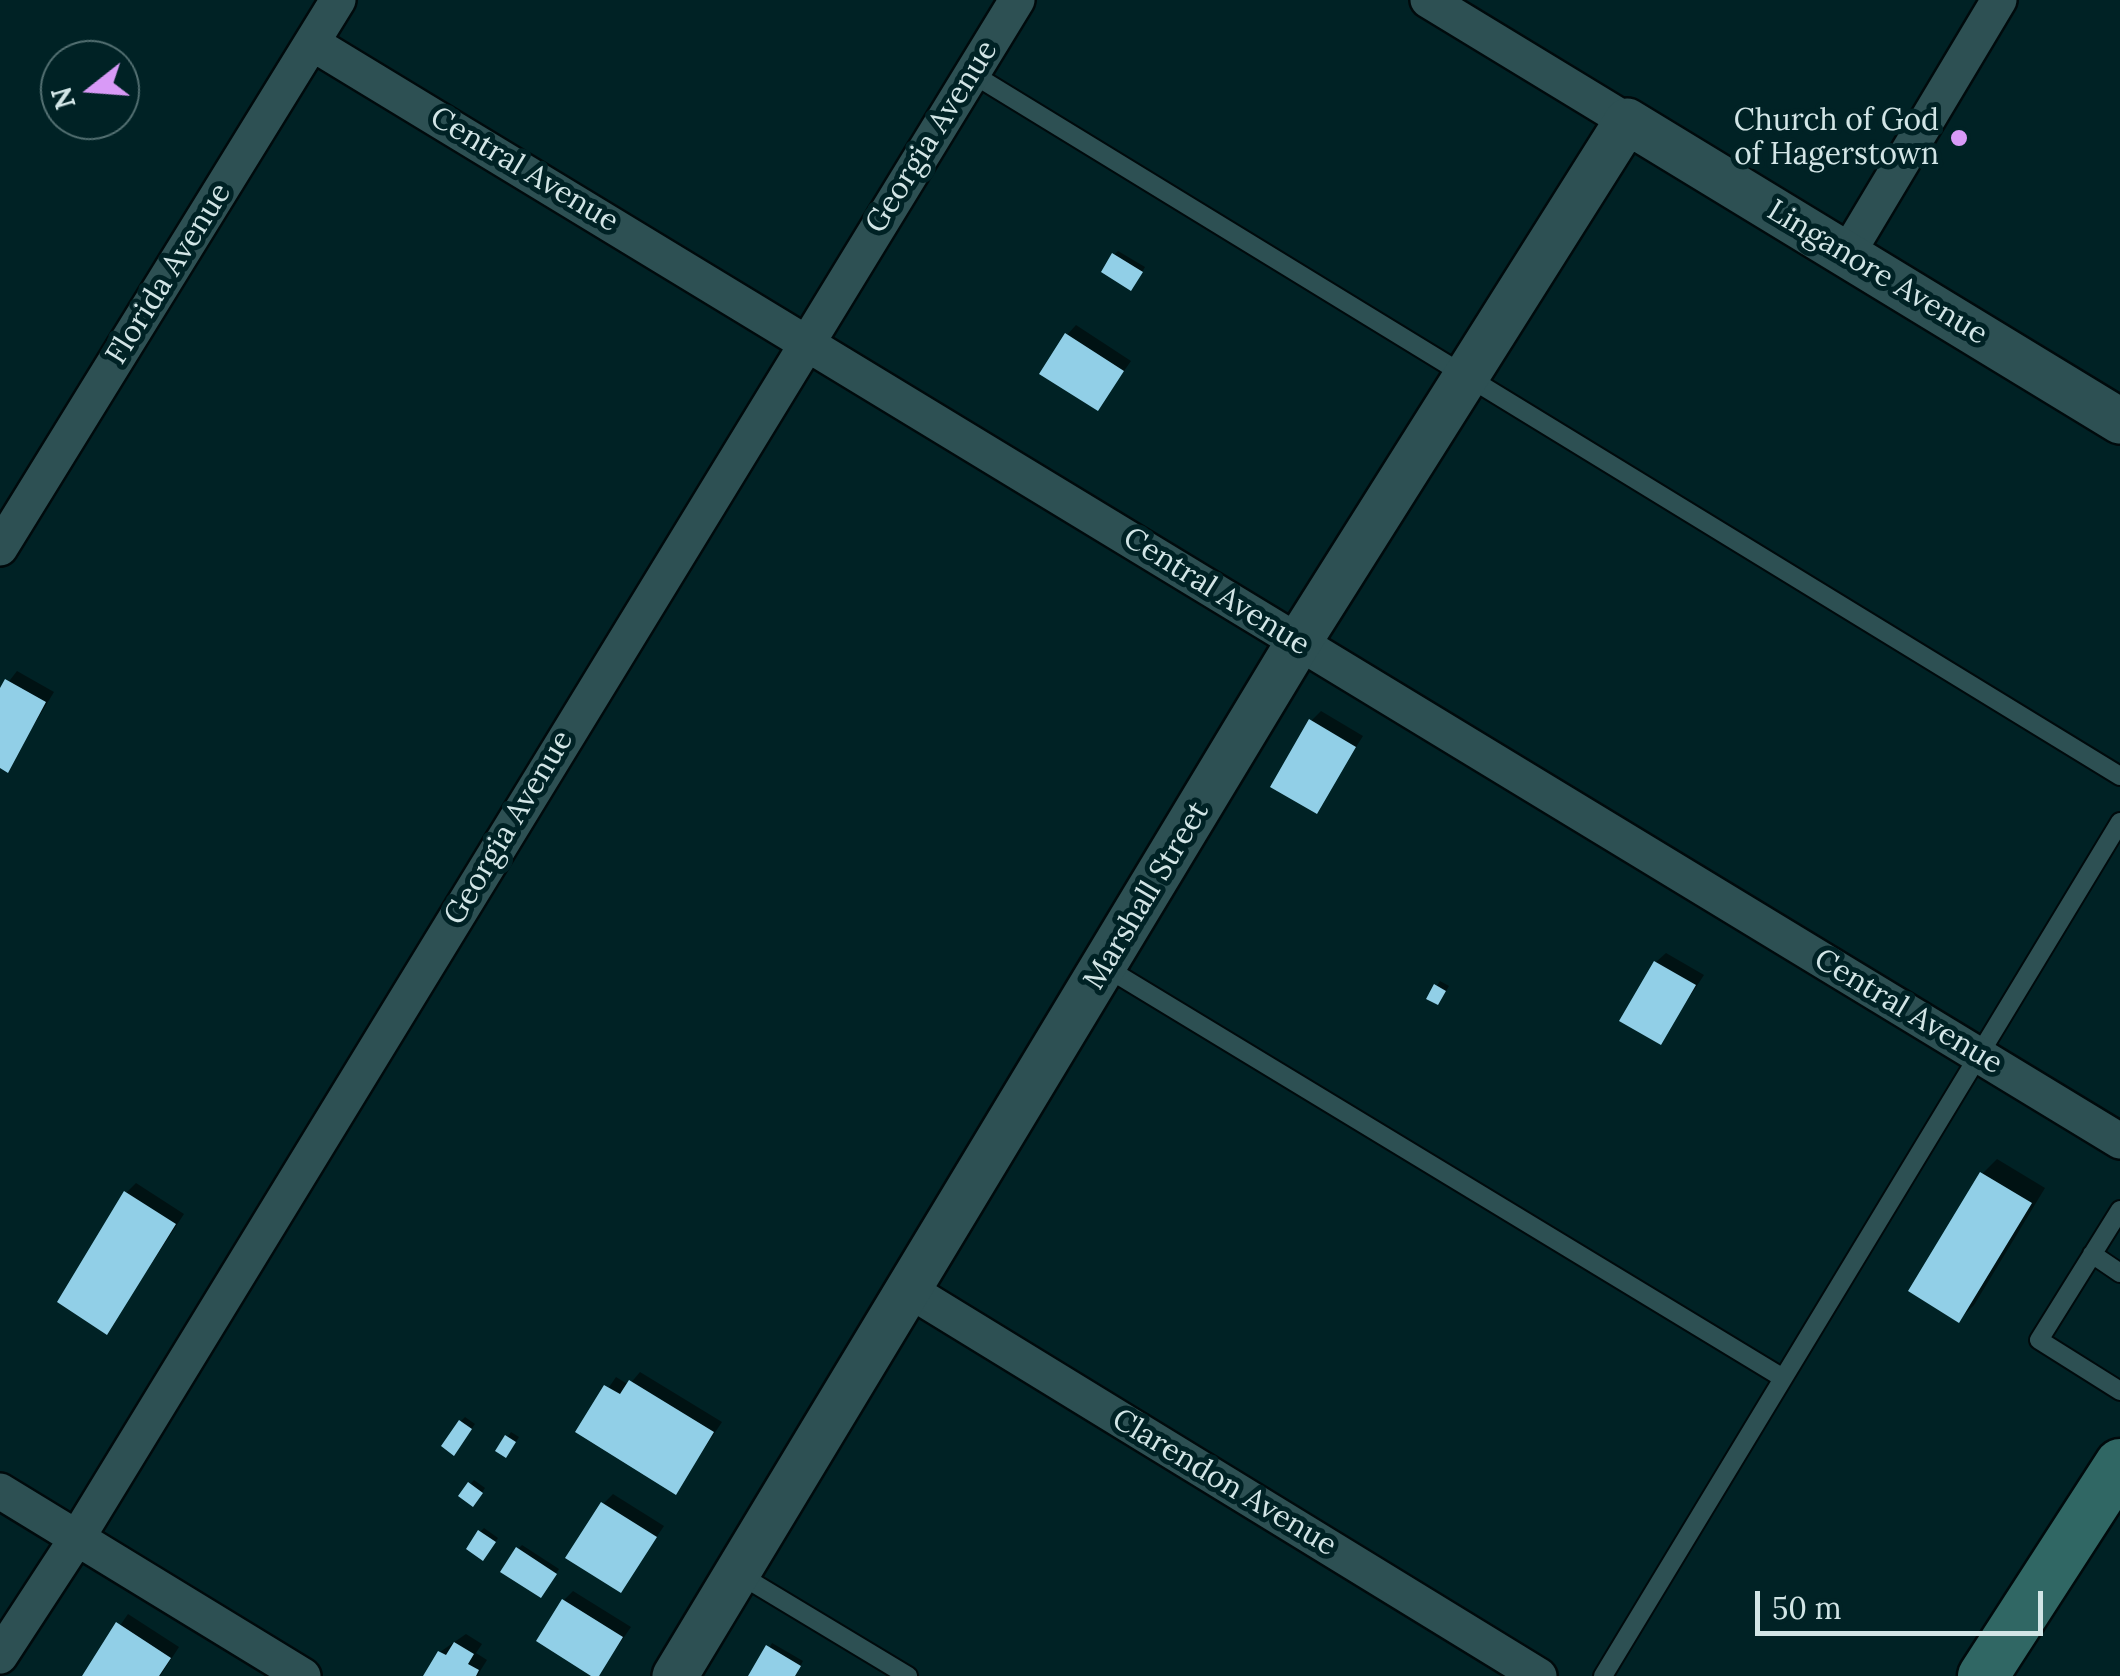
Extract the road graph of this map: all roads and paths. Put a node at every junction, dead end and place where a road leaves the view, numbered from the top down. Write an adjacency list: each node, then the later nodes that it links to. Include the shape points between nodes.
1 (338, 0): 5 (street, Florida Avenue)
2 (1018, 0): 6 (street, Georgia Avenue)
3 (1428, 0): 7 (street, Linganore Avenue)
4 (1999, 0): 8 (street)
5 (312, 42): 9 (street, Central Avenue); 12 (street, Florida Avenue)
6 (972, 73): 9 (street, Georgia Avenue); 10 (lane)
7 (1627, 121): 8 (street, Linganore Avenue); 10 (street, Marshall Street)
8 (1847, 254): 11 (street, Linganore Avenue)
9 (807, 340): 13 (street, Central Avenue); 27 (street, Georgia Avenue)
10 (1463, 376): 13 (street, Marshall Street); 14 (lane)
11 (2120, 421)
12 (0, 548)
13 (1298, 642): 16 (street, Marshall Street); 17 (street, Central Avenue)
14 (2120, 776)
15 (2120, 822): 17 (lane)
16 (1105, 967): 22 (street, Marshall Street); 23 (lane)
17 (1980, 1055): 18 (street, Central Avenue); 23 (lane)
18 (2120, 1141)
19 (2120, 1210): 20 (lane)
20 (2092, 1254): 21 (lane); 24 (lane, via 2039,1340)
21 (2120, 1273)
22 (909, 1290): 28 (street, Marshall Street); 33 (street, Clarendon Avenue)
23 (1782, 1378): 34 (lane)
24 (2120, 1390)
25 (2114, 1485): 35 (main road)
26 (0, 1492): 27 (street)
27 (77, 1538): 29 (street, Georgia Avenue); 30 (street)
28 (738, 1573): 31 (street, Marshall Street); 32 (lane)
29 (0, 1656)
30 (303, 1676)
31 (674, 1676)
32 (908, 1676)
33 (1539, 1676)
34 (1602, 1676)
35 (1983, 1676)

